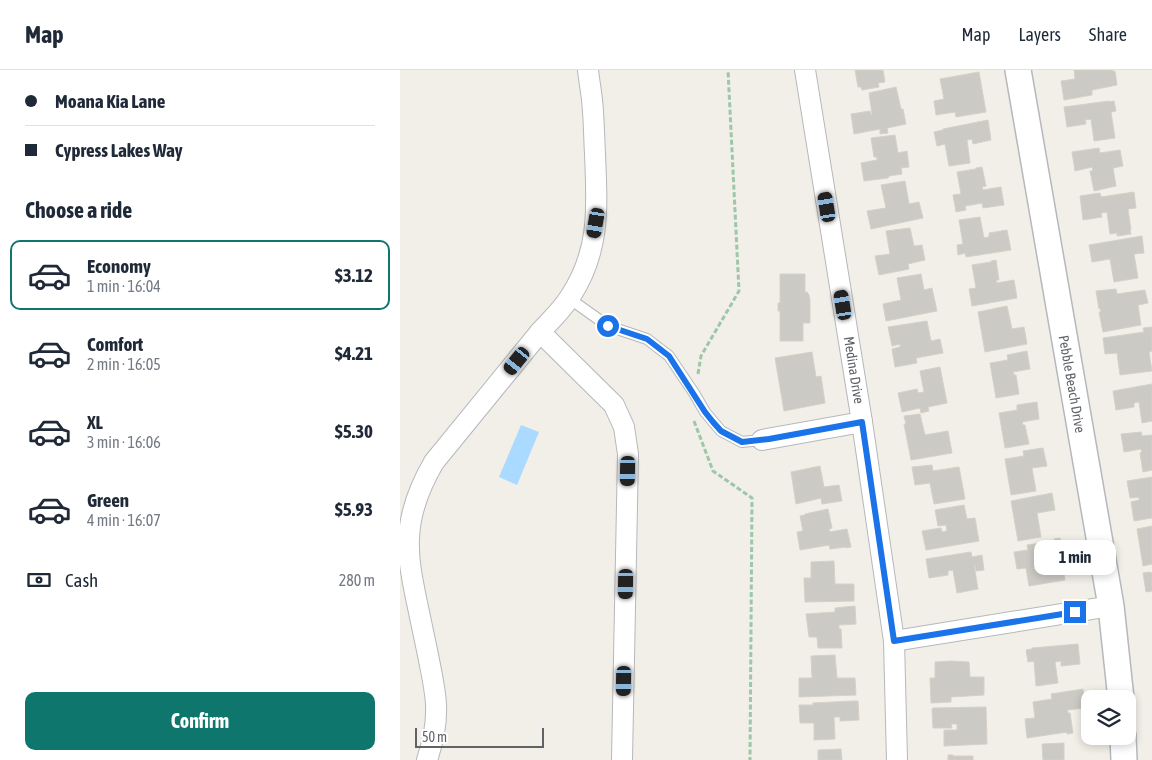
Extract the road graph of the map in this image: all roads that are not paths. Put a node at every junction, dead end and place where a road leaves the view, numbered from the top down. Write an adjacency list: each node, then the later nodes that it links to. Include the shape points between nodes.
1 (588, 70): 4 (street, via 596,223 587,264)
2 (805, 70): 6 (street, Medina Drive)
3 (1018, 70): 8 (street, Pebble Beach Drive)
4 (570, 299): 5 (street); 7 (lane, via 608,326 647,339 669,356 721,431 742,442)
5 (540, 332): 12 (street, via 434,462 414,506 409,538 410,570 436,705 432,746); 13 (street, via 614,405 624,427 628,454)
6 (862, 422): 7 (street); 9 (street, Medina Drive)
7 (762, 440)
8 (1111, 606): 9 (street); 10 (street, Pebble Beach Drive)
9 (894, 641): 14 (street, Medina Drive)
10 (1119, 690)
11 (1123, 745): 15 (street)
12 (427, 760)
13 (622, 760)
14 (897, 760)
15 (1124, 760)

